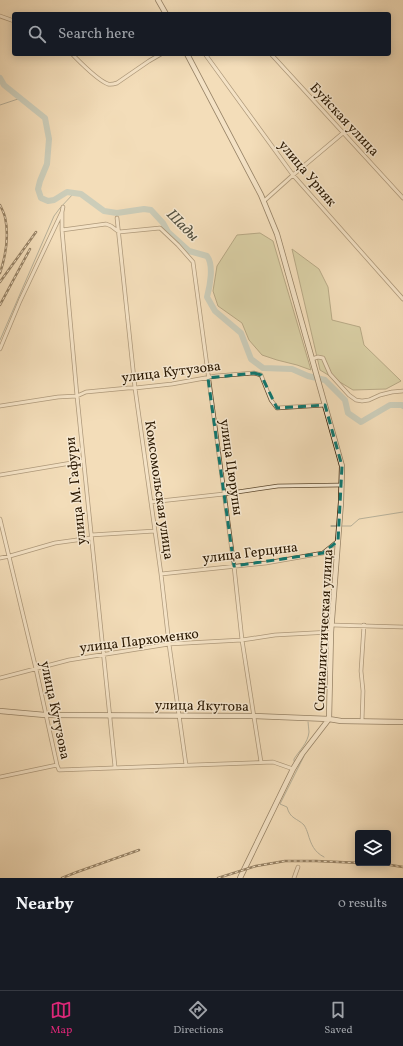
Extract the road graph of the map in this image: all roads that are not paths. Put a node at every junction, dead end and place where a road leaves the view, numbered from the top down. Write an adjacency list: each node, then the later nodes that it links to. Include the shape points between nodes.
1 (158, 0): 2 (street)
2 (165, 12)
3 (0, 16): 4 (street)
4 (12, 20)
5 (74, 56): 6 (street, via 100,80 112,85)
6 (158, 56)
7 (188, 56): 13 (street, Социалистическая улица)
8 (206, 56): 11 (street, улица Урняк)
9 (273, 56): 10 (street, Буйская улица)
10 (343, 133): 11 (street); 12 (street, Буйская улица)
11 (292, 175): 13 (street); 19 (street, улица Урняк)
12 (403, 198)
13 (264, 201): 21 (street, Социалистическая улица, via 277,234)
14 (62, 207): 15 (street, улица М. Гафури)
15 (62, 212): 17 (street, улица М. Гафури); 20 (street)
16 (117, 218): 18 (street, Комсомольская улица)
17 (62, 230): 18 (street, via 106,224); 25 (street, улица М. Гафури)
18 (119, 232): 22 (street, улица Цюрупы, via 160,228 193,262); 23 (street, Комсомольская улица)
19 (403, 299)
20 (0, 349)
21 (312, 359): 24 (street, via 323,358 330,374 356,400 362,402 380,395); 27 (street, Социалистическая улица)
22 (208, 378): 23 (street, улица Кутузова); 27 (street, улица Кутузова, via 254,373 261,375 277,408); 31 (street, улица Цюрупы)
23 (135, 388): 25 (street, улица Кутузова, via 86,392); 32 (street, Комсомольская улица)
24 (403, 391)
25 (77, 396): 26 (street, улица Кутузова, via 58,396); 28 (street, улица М. Гафури)
26 (0, 406)
27 (325, 406): 30 (street, Социалистическая улица, via 342,466)
28 (83, 461): 29 (street); 35 (street, улица М. Гафури)
29 (0, 475)
30 (342, 485): 31 (street, via 278,486); 36 (street, Социалистическая улица)
31 (224, 494): 32 (street); 39 (street, улица Цюрупы)
32 (151, 502): 34 (street, Комсомольская улица)
33 (0, 519): 37 (street, улица Кутузова)
34 (155, 531): 35 (street); 40 (street, Комсомольская улица)
35 (91, 536): 37 (street, via 55,542); 47 (street, улица М. Гафури)
36 (338, 541): 39 (street, улица Герцина, via 323,553); 41 (street, Социалистическая улица)
37 (10, 556): 38 (street); 48 (street, улица Кутузова)
38 (0, 558)
39 (234, 566): 40 (street, улица Герцина); 45 (street, улица Цюрупы)
40 (161, 574): 46 (street, Комсомольская улица)
41 (332, 626): 42 (street); 44 (street, Социалистическая улица)
42 (364, 626): 43 (street); 56 (street, via 361,671)
43 (403, 627)
44 (331, 632): 45 (street, улица Пархоменко, via 275,635); 55 (street, Социалистическая улица)
45 (242, 640): 46 (street, улица Пархоменко); 54 (street, улица Цюрупы)
46 (169, 644): 47 (street, улица Пархоменко); 53 (street, Комсомольская улица)
47 (103, 654): 48 (street, улица Пархоменко); 52 (street, улица М. Гафури)
48 (36, 669): 49 (street, улица Пархоменко); 51 (street, улица Кутузова)
49 (0, 678)
50 (0, 711): 51 (street, улица Якутова)
51 (45, 714): 52 (street, улица Якутова); 59 (street, улица Кутузова)
52 (110, 714): 53 (street, улица Якутова); 61 (street, улица М. Гафури)
53 (179, 716): 54 (street, улица Якутова); 60 (street, Комсомольская улица)
54 (254, 716): 55 (street, улица Якутова); 58 (street, улица Цюрупы)
55 (329, 719): 56 (street, улица Якутова); 62 (street, Социалистическая улица)
56 (362, 721): 57 (street, улица Якутова)
57 (403, 722)
58 (261, 762): 60 (street, улица Кутузова); 62 (street, улица Кутузова, via 274,762)
59 (57, 765): 61 (street, улица Кутузова, via 59,770); 63 (street)
60 (186, 765): 61 (street, улица Кутузова)
61 (115, 767)
62 (293, 769): 65 (street, Социалистическая улица)
63 (0, 777)
64 (298, 867): 66 (street)
65 (240, 878)
66 (294, 878)

